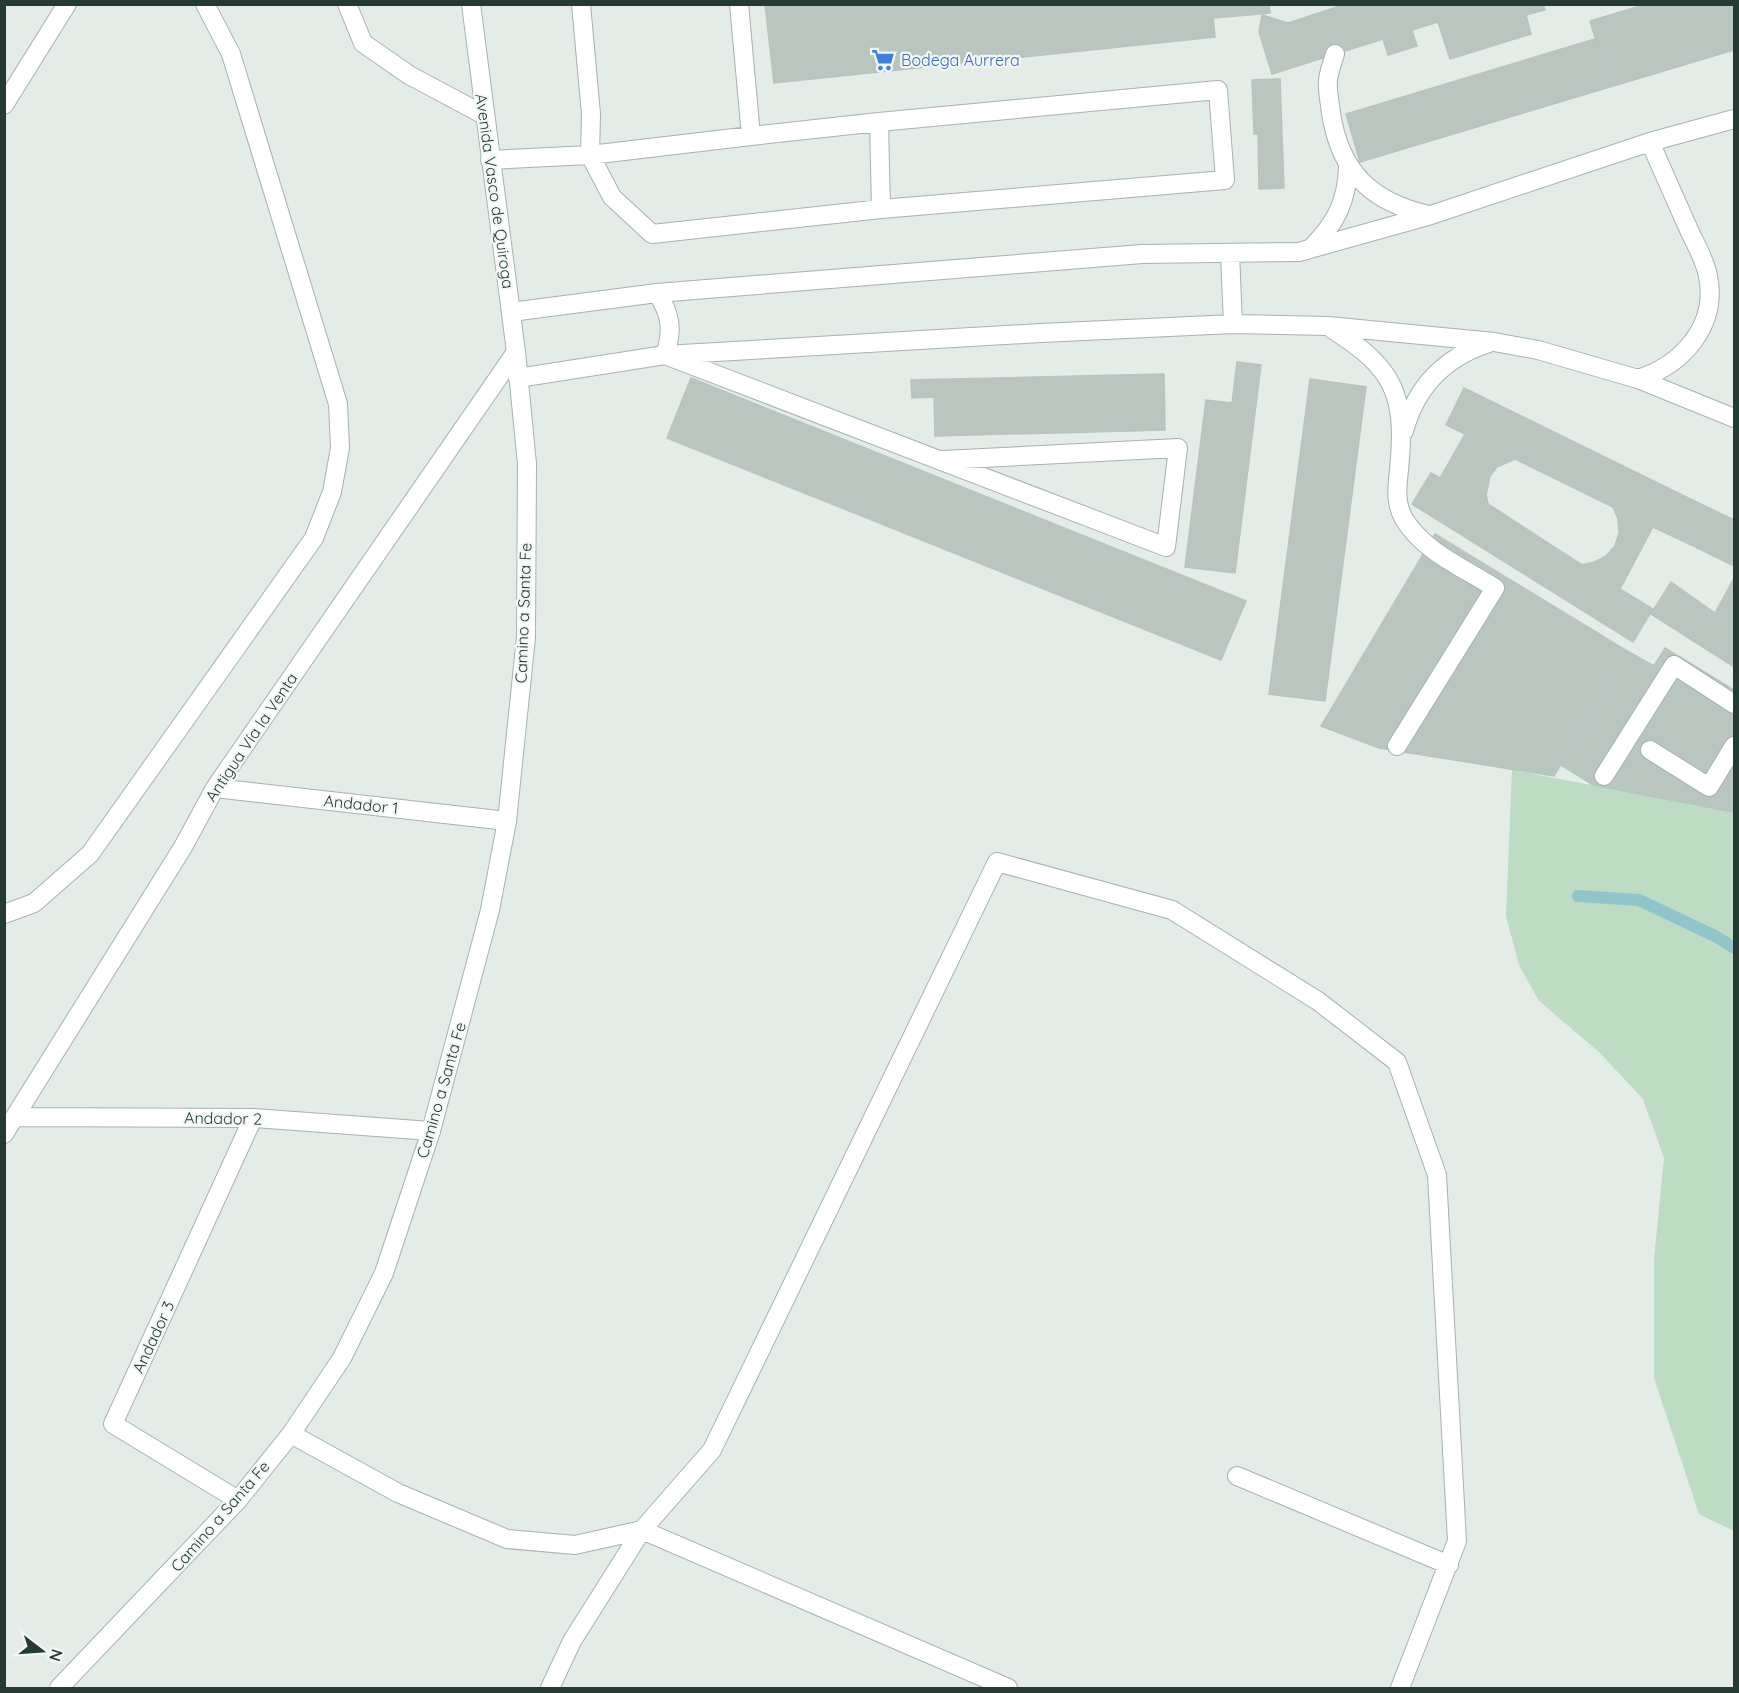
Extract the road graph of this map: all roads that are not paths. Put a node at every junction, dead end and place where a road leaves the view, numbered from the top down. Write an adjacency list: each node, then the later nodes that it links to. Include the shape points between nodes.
1 (67, 4): 8 (street)
2 (205, 4): 40 (street, via 231,54 338,404 340,448 332,492 314,538 90,854 34,903)
3 (347, 4): 9 (street, via 363,43 409,75)
4 (471, 4): 9 (street, Avenida Vasco de Quiroga)
5 (580, 4): 14 (street, via 591,114)
6 (739, 4): 12 (street)
7 (1335, 54): 16 (street, via 1325,83 1333,127)
8 (4, 105)
9 (484, 115): 15 (street, Avenida Vasco de Quiroga)
10 (1734, 119): 13 (street)
11 (879, 122): 12 (street); 17 (street); 17 (street, via 1218,90 1225,180)
12 (751, 136): 14 (street)
13 (1650, 142): 18 (street); 29 (street, via 1702,255 1710,299 1705,320 1685,352 1672,364)
14 (590, 154): 15 (street); 17 (street, via 612,197 652,234)
15 (490, 160): 22 (street, Avenida Vasco de Quiroga)
16 (1348, 167): 18 (street, via 1387,200); 19 (street, via 1347,190 1340,212)
17 (881, 209)
18 (1431, 215): 19 (street)
19 (1311, 247): 20 (street, via 1299,252)
20 (1230, 253): 21 (street, via 1142,254); 23 (street)
21 (657, 293): 22 (street); 27 (street, via 670,322 671,339)
22 (511, 312): 26 (street, Avenida Vasco de Quiroga)
23 (1233, 324): 24 (street); 27 (street)
24 (1328, 326): 25 (street); 31 (street, via 1371,355 1384,371 1395,392)
25 (1494, 342): 29 (street); 31 (street, via 1472,349 1435,373 1412,407)
26 (516, 352): 28 (street, Avenida Vasco de Quiroga); 38 (street, Antigua Vía la Venta)
27 (665, 355): 28 (street); 32 (street)
28 (518, 378): 39 (street, Camino a Santa Fe, via 527,464 526,637)
29 (1638, 379): 30 (street)
30 (1734, 418)
31 (1402, 438): 34 (street, via 1396,498 1403,517 1426,544 1495,588)
32 (943, 460): 32 (street, via 1077,512 1166,547 1178,448)
33 (1734, 704): 37 (street, via 1674,665)
34 (1397, 746)
35 (1734, 746): 36 (street, via 1709,787)
36 (1650, 750)
37 (1604, 776)
38 (215, 788): 39 (street, Andador 1); 41 (street, Antigua Vía la Venta, via 183,847)
39 (507, 821): 43 (street, Camino a Santa Fe, via 490,910)
40 (4, 914)
41 (15, 1117): 42 (street, Andador 2); 44 (street, Antigua Vía la Venta)
42 (254, 1118): 43 (street, Andador 2); 47 (street, Andador 3, via 113,1424)
43 (431, 1131): 45 (street, Camino a Santa Fe, via 384,1273 342,1358)
44 (4, 1134)
45 (291, 1434): 47 (street, Camino a Santa Fe); 48 (street, via 398,1493 507,1539 576,1545)
46 (1237, 1476): 49 (street)
47 (238, 1500): 50 (street, Camino a Santa Fe)
48 (642, 1530): 49 (street, via 712,1450 997,862 1172,910 1318,1001 1397,1062 1437,1175 1457,1541); 51 (street, via 572,1641); 52 (street)
49 (1449, 1565): 53 (street)
50 (59, 1689)
51 (550, 1689)
52 (1008, 1689)
53 (1400, 1689)

